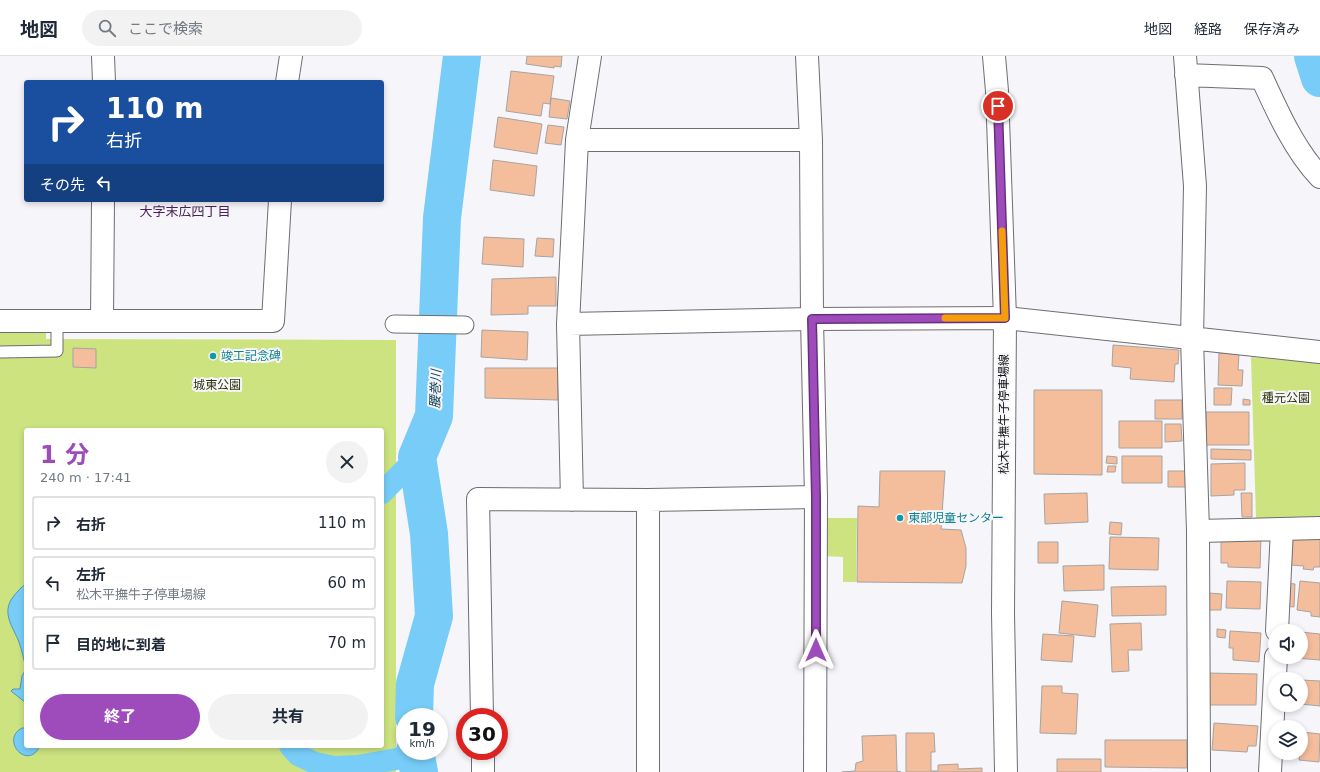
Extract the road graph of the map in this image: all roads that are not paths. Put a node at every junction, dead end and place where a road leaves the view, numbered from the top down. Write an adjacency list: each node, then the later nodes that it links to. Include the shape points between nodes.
1 (103, 56): 7 (street)
2 (290, 56): 8 (street)
3 (590, 56): 9 (street)
4 (807, 56): 10 (street)
5 (994, 56): 14 (street, 松木平撫牛子停車場線)
6 (1186, 66): 11 (street, via 1262,78 1294,140 1310,167); 22 (street, via 1196,186)
7 (104, 80)
8 (287, 80)
9 (577, 140): 10 (street); 20 (street)
10 (811, 140): 15 (street)
11 (1320, 177)
12 (103, 202): 16 (street)
13 (280, 202): 16 (street, via 274,321)
14 (1005, 318): 15 (street); 22 (street); 38 (street, 松木平撫牛子停車場線, via 1003,613)
15 (812, 319): 20 (street); 25 (street)
16 (102, 320): 18 (street)
17 (0, 321): 18 (street)
18 (57, 321): 23 (lane, via 57,352)
19 (394, 324): 21 (street)
20 (568, 324): 26 (street)
21 (465, 325)
22 (1192, 339): 24 (street); 30 (street)
23 (0, 352)
24 (1320, 352)
25 (816, 498): 27 (street); 37 (street)
26 (572, 500): 27 (street); 33 (street, via 478,499)
27 (648, 500): 36 (street)
28 (1320, 528): 29 (street)
29 (1282, 529): 30 (street); 31 (street)
30 (1198, 531): 39 (street)
31 (1277, 624)
32 (1276, 664): 40 (street)
33 (482, 708)
34 (483, 760): 35 (street)
35 (483, 772)
36 (648, 772)
37 (815, 772)
38 (1006, 772)
39 (1199, 772)
40 (1270, 772)

